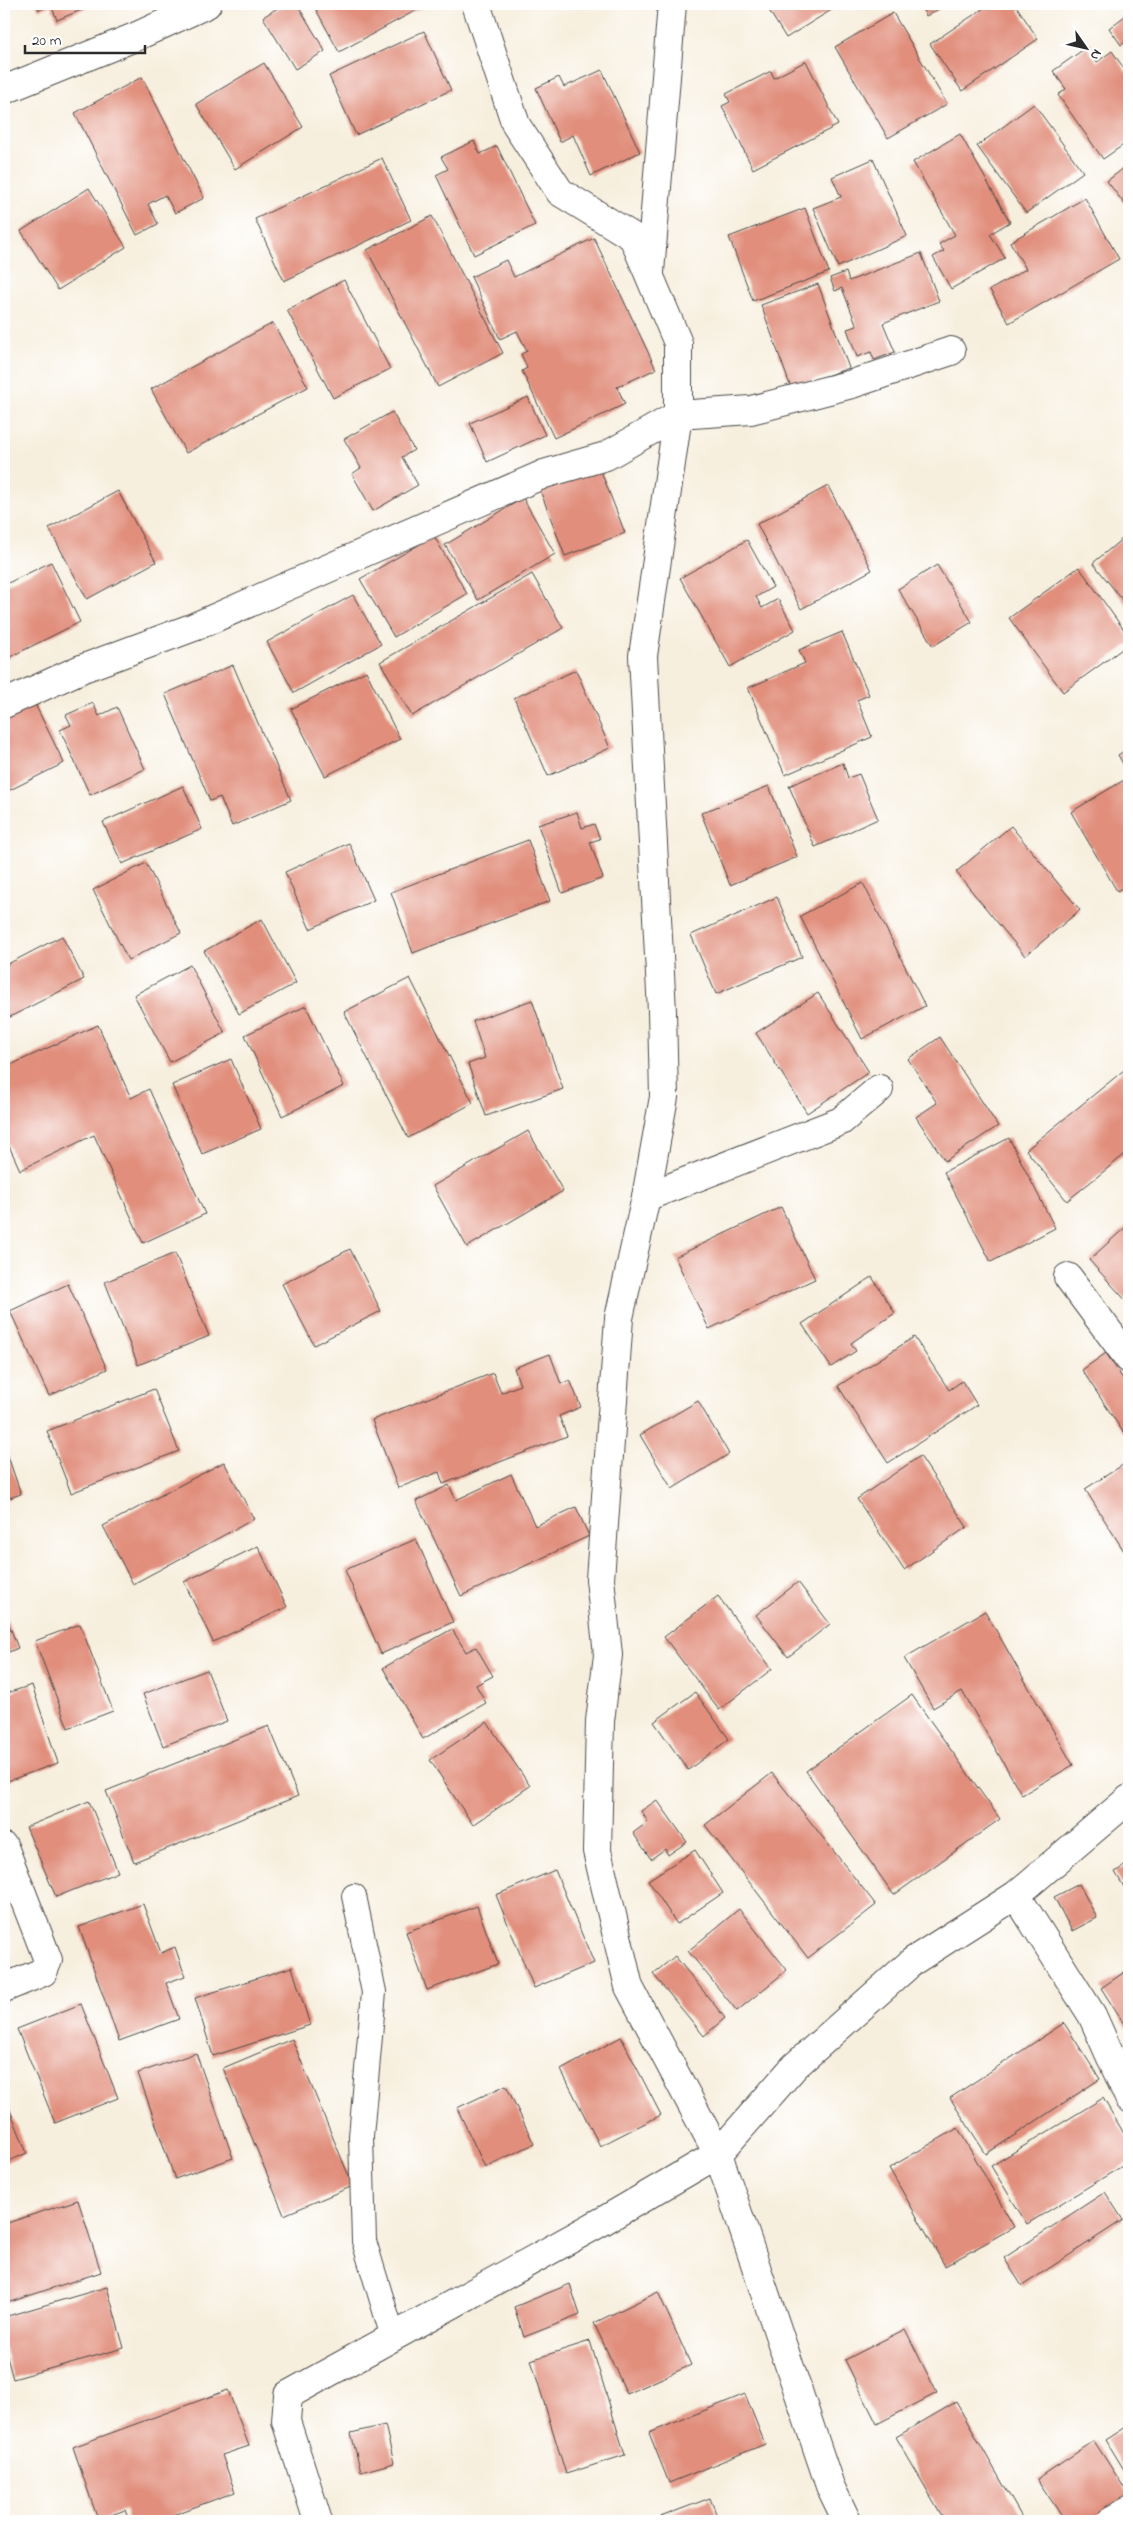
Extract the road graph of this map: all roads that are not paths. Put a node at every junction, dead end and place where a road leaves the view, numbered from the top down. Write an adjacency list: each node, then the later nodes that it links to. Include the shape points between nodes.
1 (207, 4): 4 (street)
2 (476, 4): 5 (street, via 516,125 560,192 633,238)
3 (672, 4): 5 (street)
4 (4, 90)
5 (649, 279): 7 (street, via 678,343)
6 (951, 351): 7 (street, via 852,384 751,410)
7 (678, 414): 8 (street, via 606,456 544,474 194,627 81,669); 10 (street, via 644,656 664,1097)
8 (4, 704)
9 (879, 1089): 10 (street, via 841,1121)
10 (646, 1197): 19 (street, via 619,1318 600,1579 608,1655 600,1721 597,1851 629,1987)
11 (1068, 1277): 12 (street)
12 (1129, 1359)
13 (1129, 1799): 15 (street)
14 (4, 1847): 17 (street, via 48,1960 43,1972)
15 (1016, 1895): 18 (street, via 1092,2015); 19 (street, via 913,1961 795,2066)
16 (354, 1896): 20 (lane, via 374,1992 360,2136 364,2241)
17 (4, 1988)
18 (1129, 2098)
19 (718, 2154): 20 (street); 23 (street, via 830,2486)
20 (393, 2337): 22 (street, via 288,2395 286,2421)
21 (1129, 2510): 24 (street)
22 (318, 2521)
23 (847, 2521)
24 (1110, 2521)

